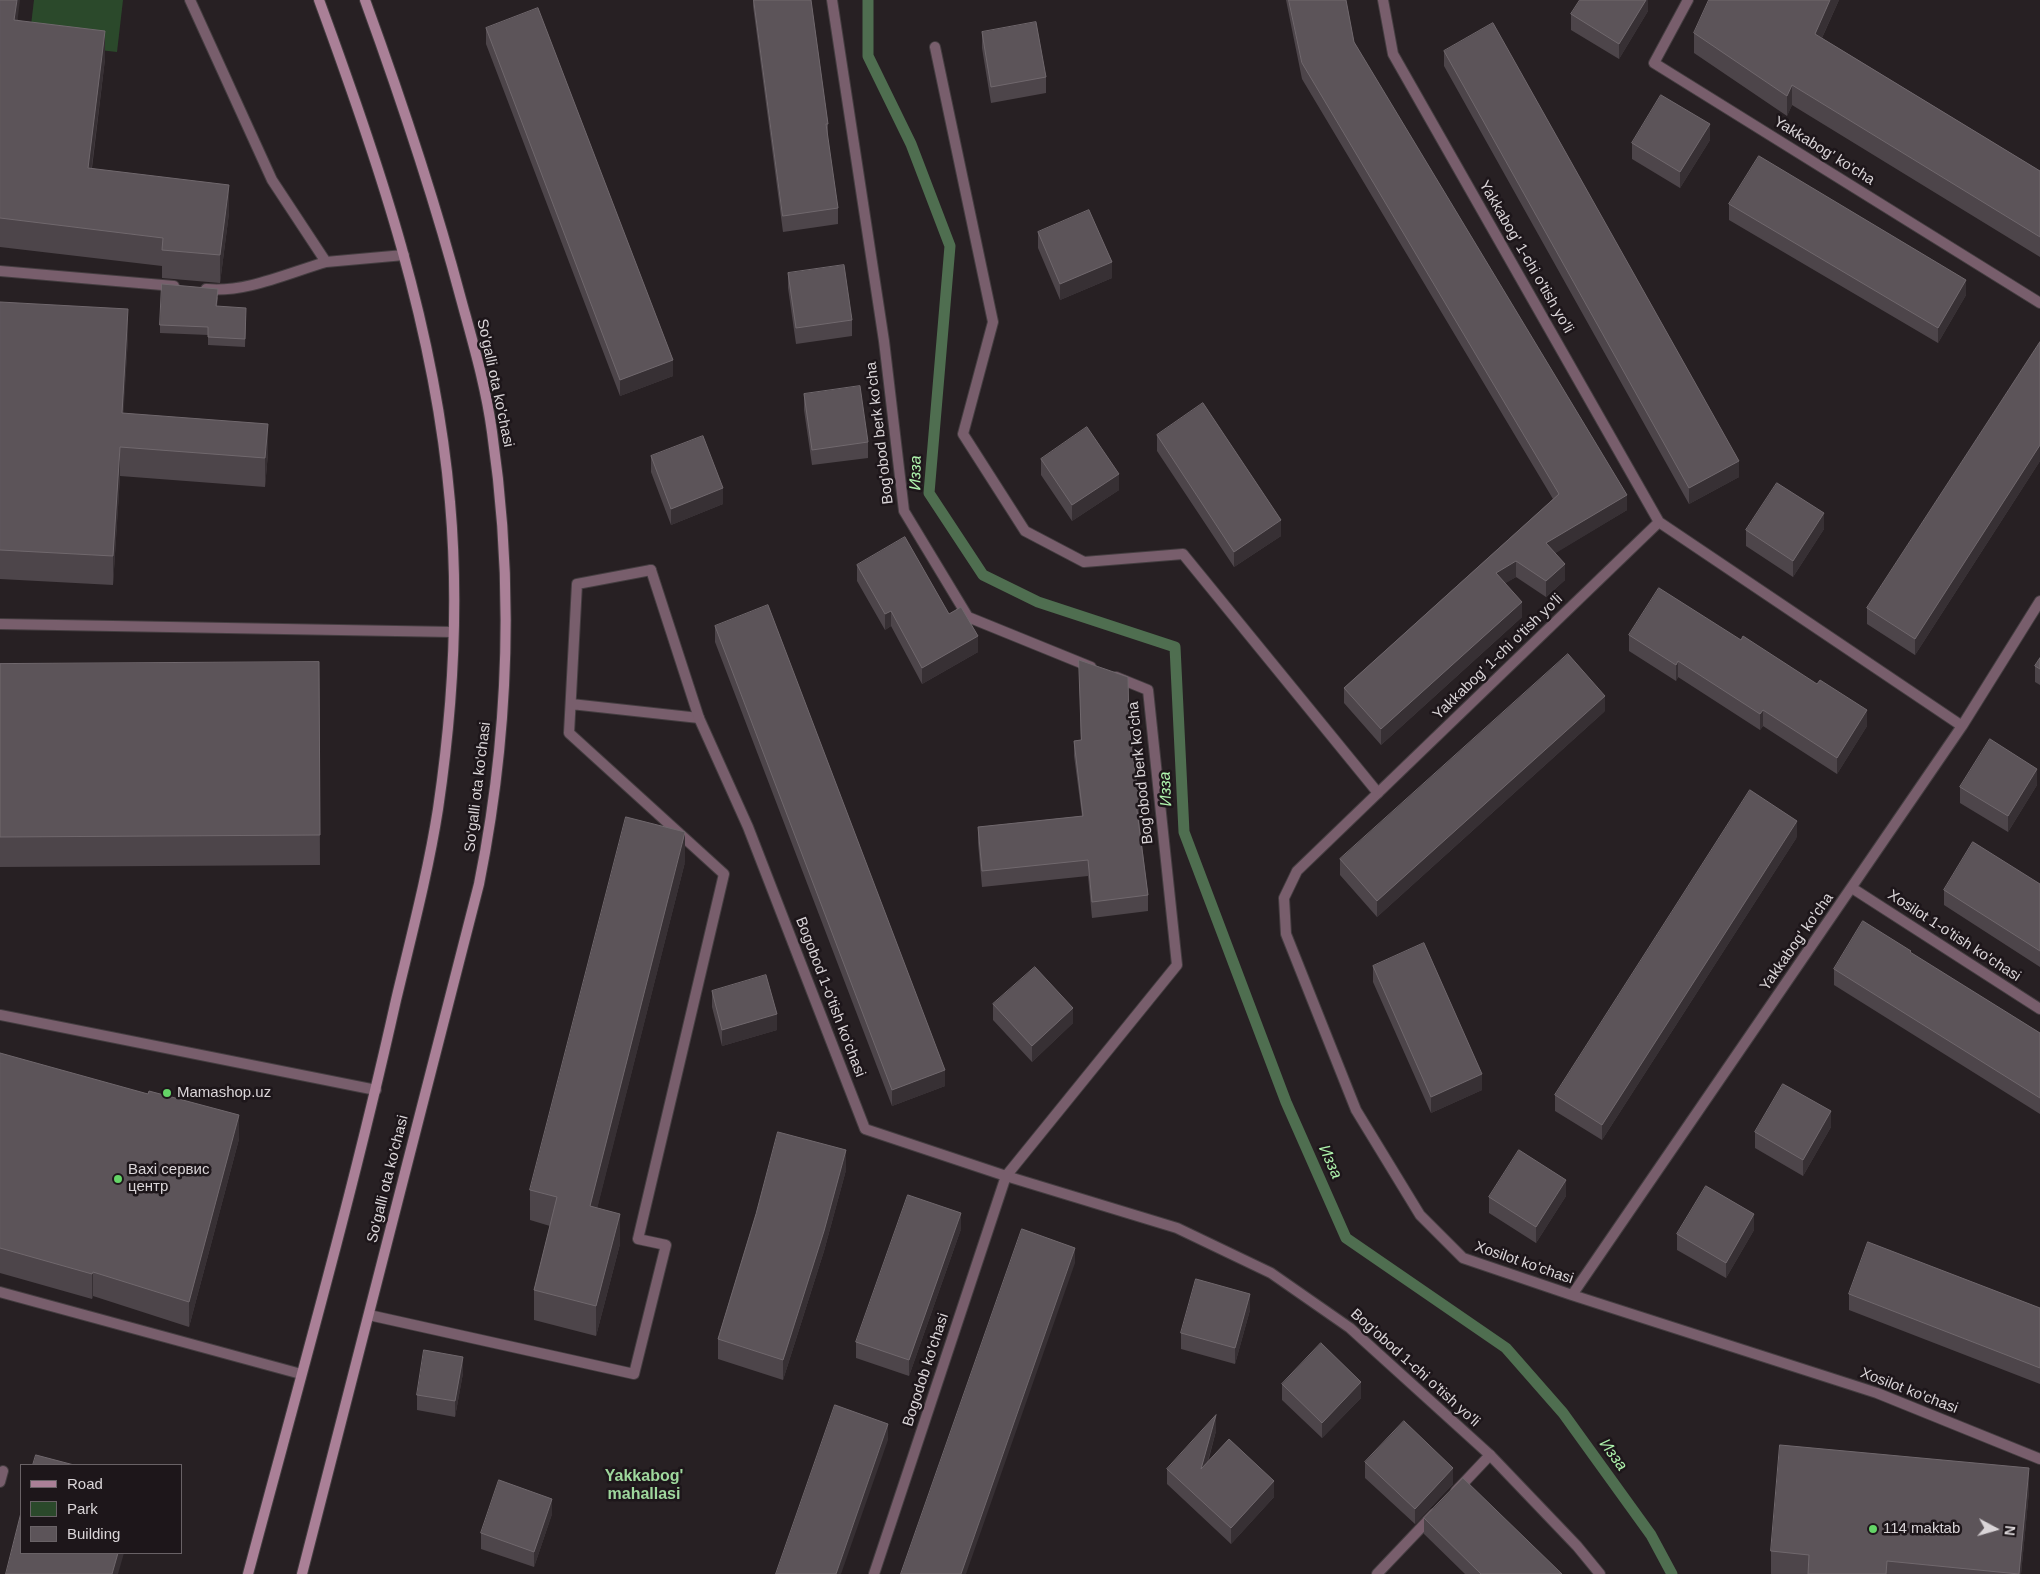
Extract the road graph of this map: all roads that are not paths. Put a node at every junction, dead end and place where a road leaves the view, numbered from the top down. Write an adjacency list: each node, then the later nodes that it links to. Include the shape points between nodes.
1 (190, 0): 9 (street, via 272,180)
2 (319, 0): 8 (main road, via 360,113)
3 (365, 0): 28 (main road, So'galli ota ko'chasi, via 442,228 478,361 492,430 500,498 507,634 492,823)
4 (832, 0): 24 (street, Bog'obod berk ko'cha, via 882,331 904,510 968,617 1148,690 1176,965)
5 (1383, 0): 12 (street, Yakkabog' 1-chi o'tish yo'li, via 1393,54)
6 (1688, 0): 11 (street, Yakkabog' ko'cha, via 1654,63)
7 (935, 46): 19 (street, via 993,322 964,434 1025,531 1084,562 1184,554)
8 (404, 255): 9 (street); 15 (main road, via 432,370 442,436 454,567)
9 (326, 262): 10 (street, via 223,290)
10 (0, 270)
11 (2040, 303)
12 (1659, 522): 18 (street, Yakkabog' 1-chi o'tish yo'li); 19 (street, Yakkabog' 1-chi o'tish yo'li)
13 (2040, 602): 18 (street, Yakkabog' ko'cha)
14 (0, 624): 15 (street)
15 (453, 632): 23 (main road, via 452,693 437,813)
16 (571, 704): 17 (street); 17 (street, Bogobod 1-o'tish ko'chasi, via 577,584 651,570); 28 (street, via 569,733 724,874 638,1239 666,1244 634,1374)
17 (699, 718): 24 (street, Bogobod 1-o'tish ko'chasi, via 748,827 865,1129)
18 (1962, 726): 20 (street, Yakkabog' ko'cha)
19 (1378, 793): 27 (street, Xosilot ko'chasi, via 1297,871 1284,898 1286,934 1356,1110 1420,1216 1463,1258)
20 (1852, 888): 21 (street, Xosilot 1-o'tish ko'chasi); 27 (street, Yakkabog' ko'cha)
21 (2040, 1009)
22 (0, 1016): 23 (street)
23 (376, 1090): 29 (main road)
24 (1006, 1176): 25 (street, Bogobod 1-o'tish ko'chasi); 36 (street, Bogodob ko'chasi)
25 (1177, 1228): 30 (street, Bog'obod 1-chi o'tish yo'li, via 1271,1273 1350,1328)
26 (0, 1292): 29 (street)
27 (1572, 1295): 31 (street, Xosilot ko'chasi, via 1877,1393)
28 (369, 1315): 35 (main road, So'galli ota ko'chasi)
29 (301, 1374): 34 (main road)
30 (1490, 1455): 37 (street); 38 (street, Bog'obod 1-chi o'tish yo'li)
31 (2040, 1459)
32 (3, 1471): 33 (street)
33 (0, 1482)
34 (248, 1574)
35 (302, 1574)
36 (874, 1574)
37 (1377, 1574)
38 (1600, 1574)

